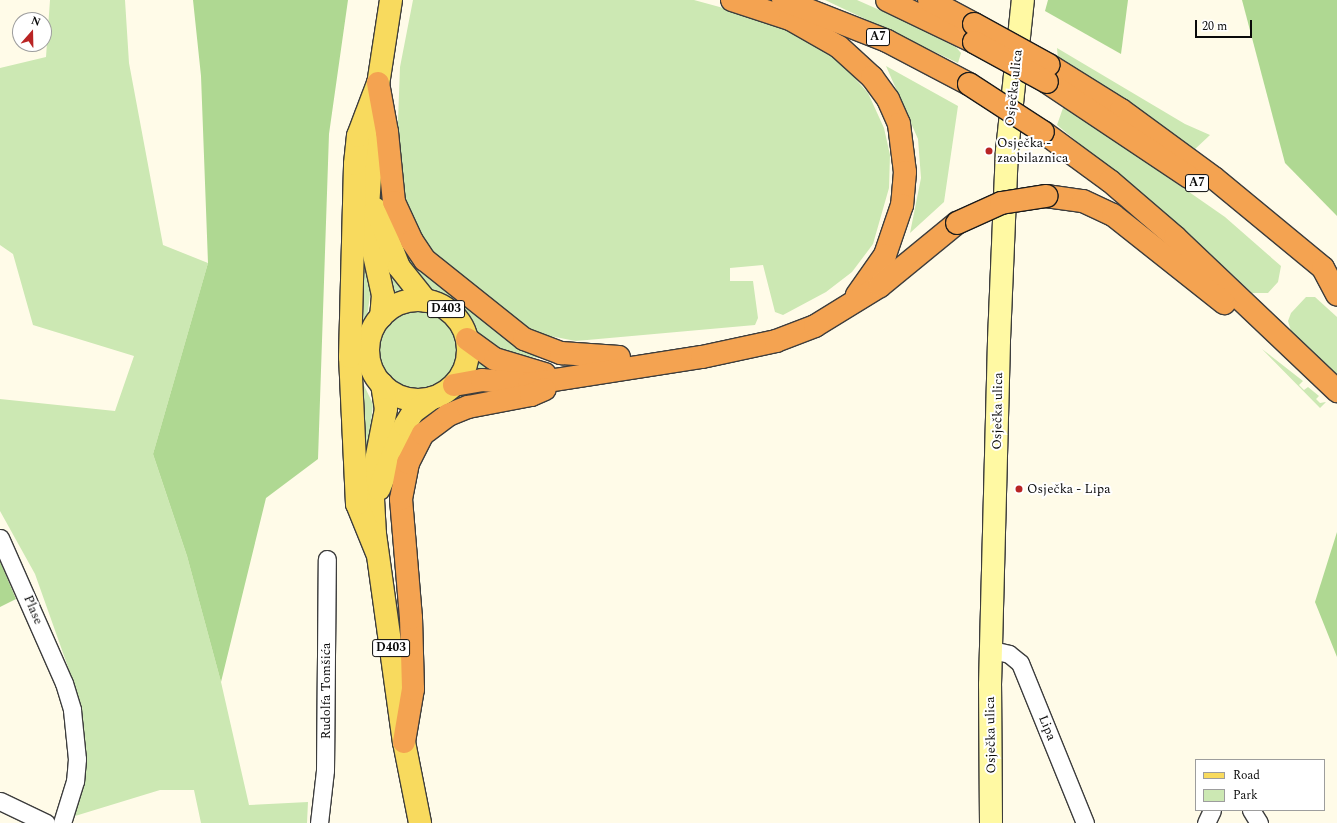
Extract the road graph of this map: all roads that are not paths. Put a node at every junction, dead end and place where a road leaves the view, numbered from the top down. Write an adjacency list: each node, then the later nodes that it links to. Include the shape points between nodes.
1 (391, 0): 9 (main road, D403)
2 (732, 0): 14 (highway, via 790,19 839,47 872,77 888,99 898,124 905,172 902,205 885,255)
3 (783, 0): 16 (highway, A7, bridge, via 887,41 969,84 1043,132 1110,182 1163,227)
4 (887, 0): 7 (highway, A7)
5 (929, 0): 7 (highway)
6 (1023, 0): 28 (main road, Osječka ulica, via 1007,151)
7 (974, 33): 8 (highway, A7, bridge)
8 (1048, 73): 11 (highway, via 1121,110 1214,178 1323,268); 12 (highway, A7, via 1190,178)
9 (378, 83): 10 (main road, D403); 18 (highway, via 387,132 394,202 412,241 441,276 504,326 544,348 579,356); 26 (main road, via 358,136 355,164 350,357 357,504)
10 (370, 191): 13 (main road, D403, via 399,267); 15 (main road, D403, via 368,222 383,295)
11 (1337, 294)
12 (1337, 298)
13 (426, 301): 15 (main road, D403, via 401,303); 17 (main road, D403, via 456,318)
14 (852, 302): 16 (highway, bridge, via 892,276 957,223 1001,203 1046,196 1083,201 1113,215 1220,299); 18 (highway, via 796,334)
15 (381, 317): 20 (main road, D403, via 373,329 369,358)
16 (1260, 320): 22 (highway, A7)
17 (467, 339): 19 (highway, via 480,351 512,366); 21 (main road, D403, via 466,364)
18 (702, 357): 19 (highway)
19 (558, 376): 21 (highway, via 529,384 482,380); 29 (highway, via 531,395 468,407 435,422 408,462 401,500 411,618 413,689)
20 (382, 384): 23 (main road, D403, via 410,399); 24 (main road, D403, via 386,409 373,466)
21 (454, 385): 23 (main road, D403)
22 (1337, 391)
23 (432, 398): 24 (main road, D403, via 413,412 405,425)
24 (374, 501): 26 (main road, D403)
25 (0, 538): 34 (street, Plase, via 64,683 72,710 77,760 75,780)
26 (377, 553): 29 (main road, D403)
27 (327, 560): 35 (street, Rudolfa Tomšića, via 325,770)
28 (992, 650): 37 (main road, Osječka ulica); 38 (street, Lipa, via 1009,654 1020,663)
29 (404, 742): 36 (main road, D403)
30 (0, 801): 33 (street)
31 (1212, 811): 39 (street)
32 (1252, 811): 40 (street)
33 (46, 823)
34 (62, 823)
35 (319, 823)
36 (420, 823)
37 (991, 823)
38 (1085, 823)
39 (1206, 823)
40 (1259, 823)

